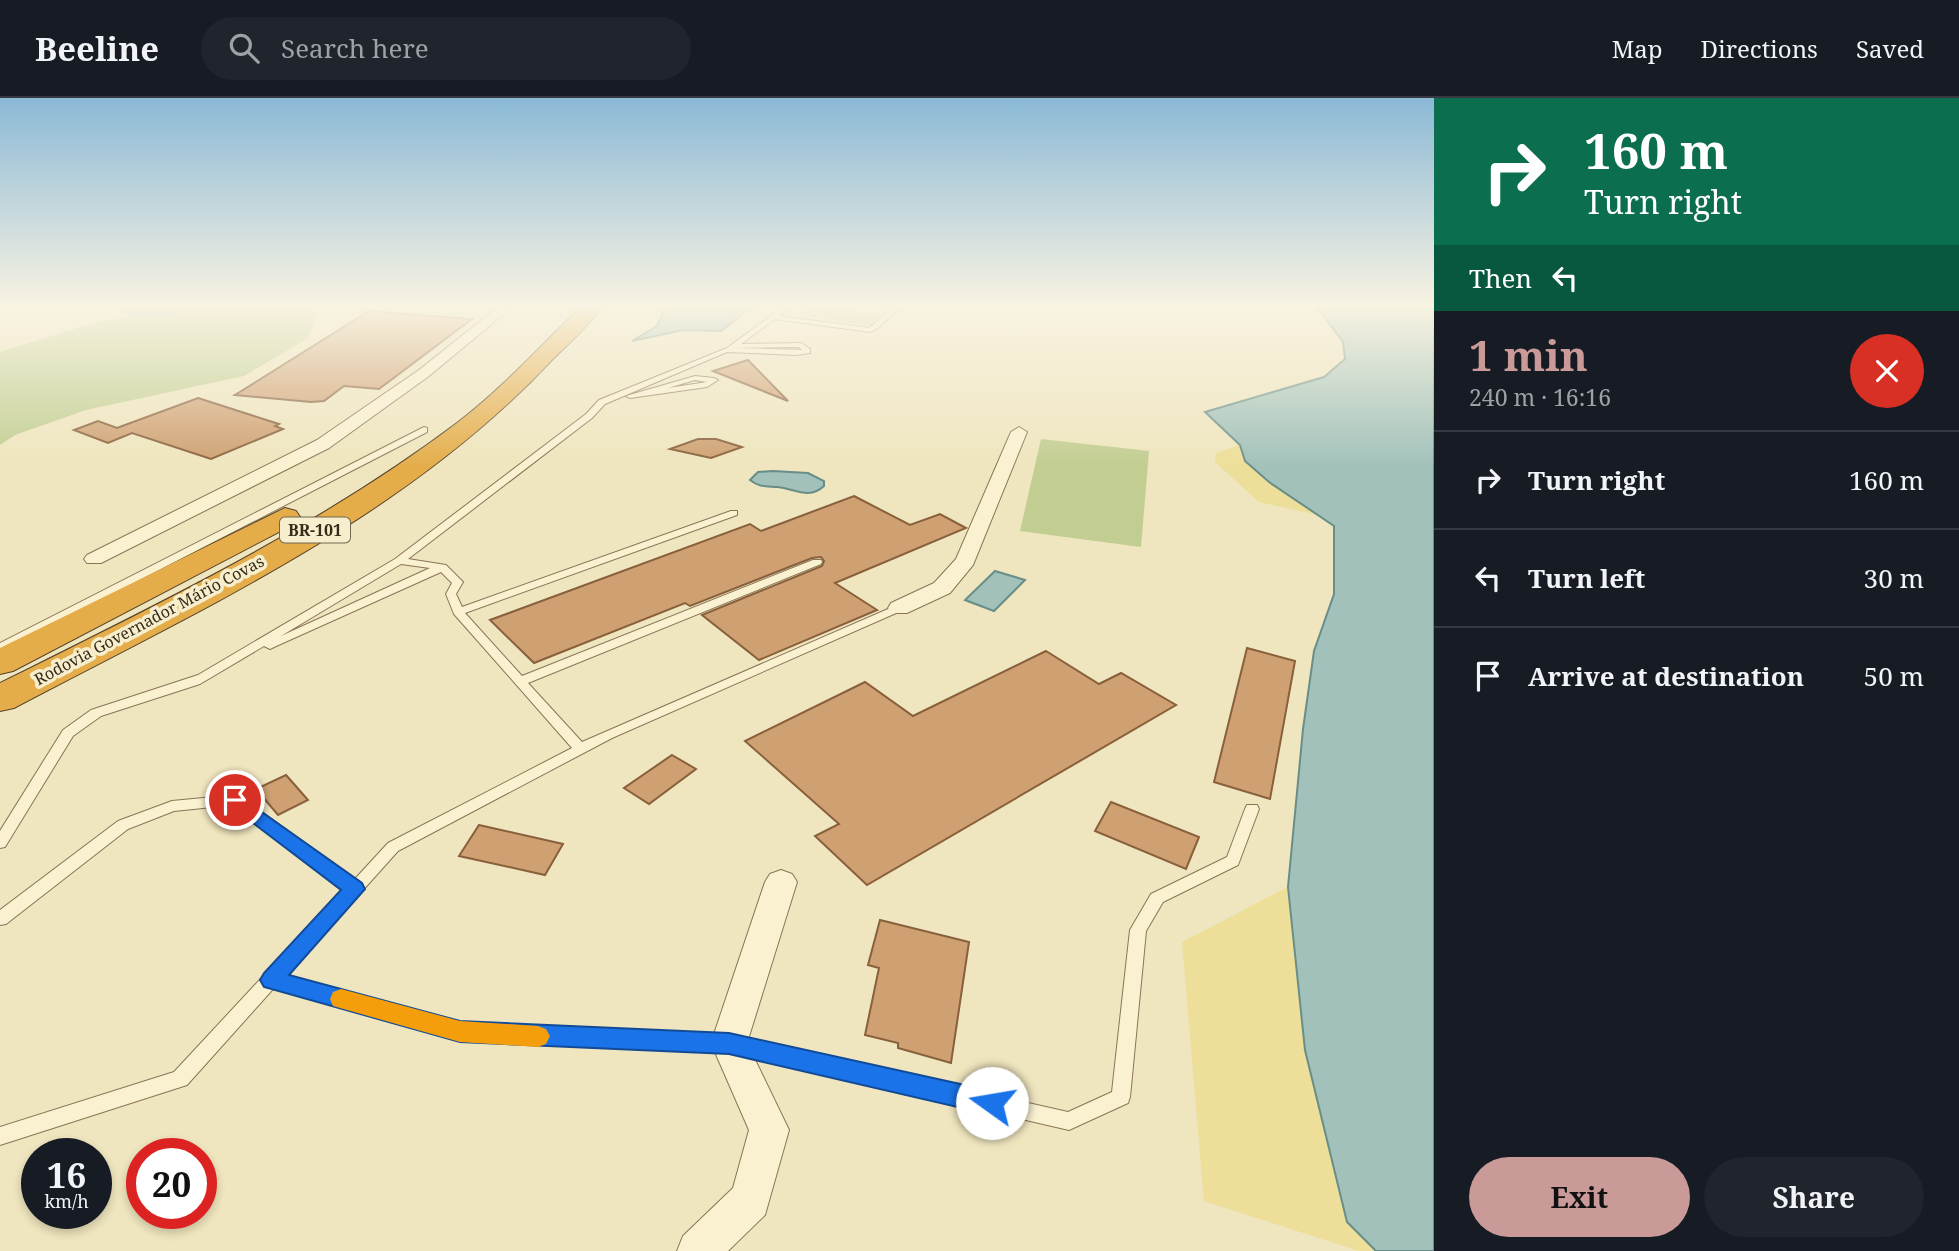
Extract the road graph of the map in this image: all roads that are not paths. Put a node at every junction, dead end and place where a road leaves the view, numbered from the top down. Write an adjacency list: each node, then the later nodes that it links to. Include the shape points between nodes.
1 (439, 361): 10 (street, via 323,444)
2 (507, 361): 7 (highway, Rodovia Governador Mário Covas / BR-101)
3 (539, 361): 19 (highway, Rodovia Governador Mário Covas / BR-101, via 496,404 378,492 240,572)
4 (700, 361): 6 (lane)
5 (643, 393): 5 (lane, via 707,385 714,380 695,378); 6 (lane)
6 (602, 402): 11 (lane)
7 (424, 430): 16 (lane); 19 (highway, Rodovia Governador Mário Covas / BR-101, via 371,467)
8 (1019, 432): 14 (street, via 965,561 942,588)
9 (734, 513): 15 (lane)
10 (94, 559)
11 (400, 561): 13 (lane); 17 (lane)
12 (817, 562): 18 (lane)
13 (442, 567): 15 (lane, via 458,582 451,594); 17 (lane)
14 (899, 608): 20 (lane)
15 (458, 612): 18 (lane)
16 (0, 648)
17 (196, 681): 22 (lane, via 96,713 68,733)
18 (521, 681): 20 (lane)
19 (2, 690)
20 (580, 750): 24 (lane, via 393,847)
21 (1252, 810): 27 (lane, via 1233,861 1157,898 1138,930 1121,1097 1069,1121)
22 (0, 842)
23 (781, 882): 27 (street)
24 (355, 889): 25 (lane, via 235,800 172,806 123,825); 26 (lane)
25 (0, 919)
26 (271, 980): 27 (lane, via 460,1032); 28 (lane, via 180,1079)
27 (729, 1043): 29 (street, via 769,1130 750,1200)
28 (0, 1136)
29 (698, 1251)

